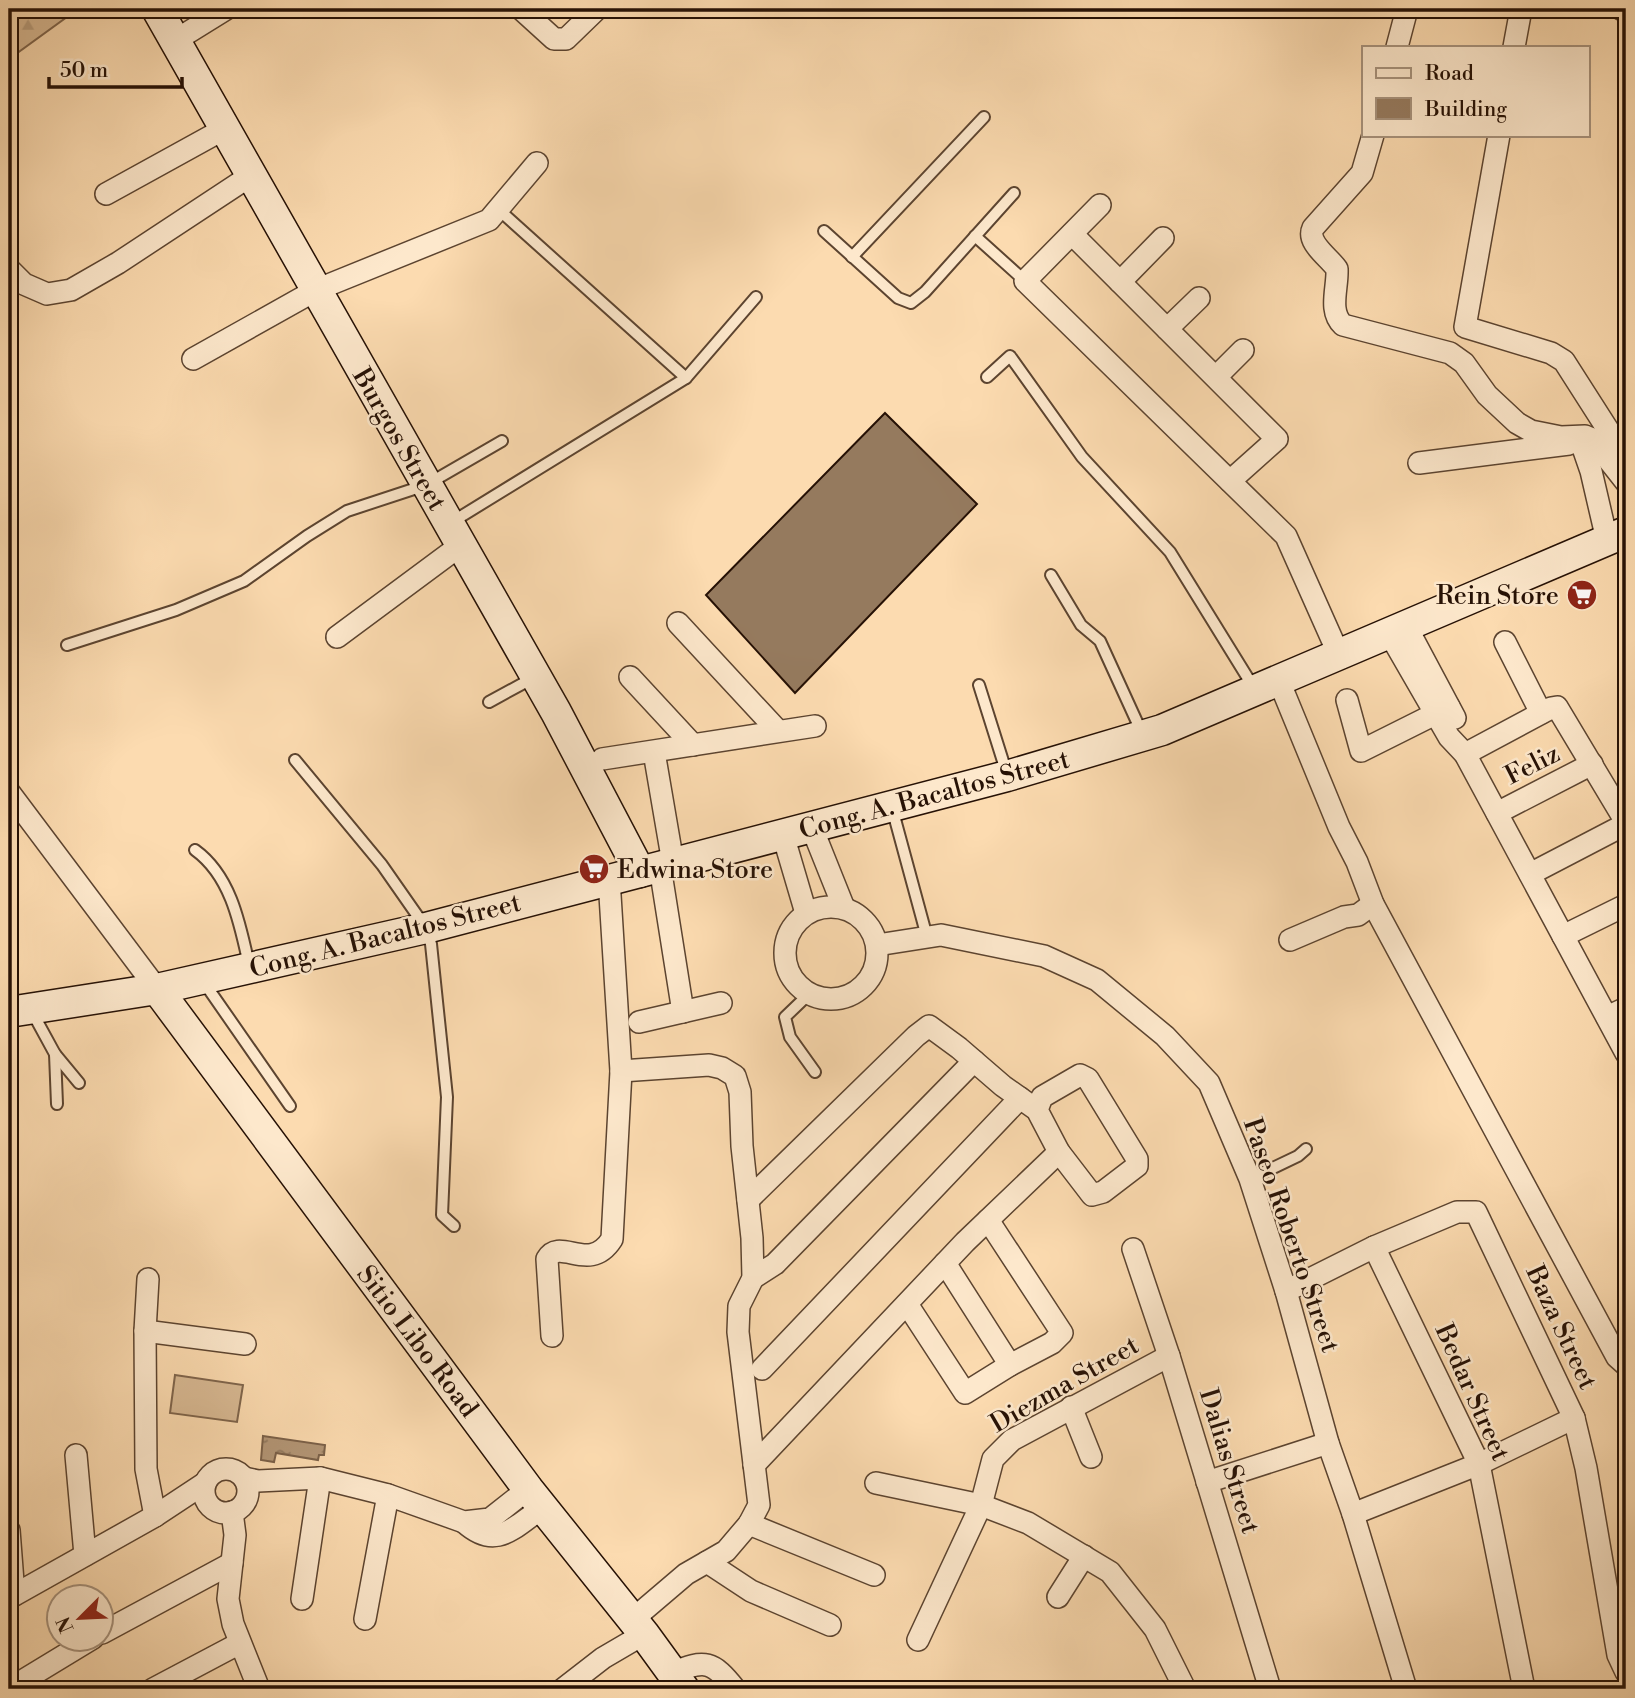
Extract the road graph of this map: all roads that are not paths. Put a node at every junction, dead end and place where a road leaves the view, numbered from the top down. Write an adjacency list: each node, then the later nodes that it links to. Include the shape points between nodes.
1 (157, 9): 9 (street, Burgos Street)
2 (226, 9): 9 (street)
3 (521, 9): 4 (street, via 554,39 566,39)
4 (597, 9)
5 (1407, 9): 10 (street)
6 (1521, 9): 11 (street)
7 (1621, 9): 8 (street)
8 (1626, 10)
9 (176, 40): 13 (street, Burgos Street)
10 (1396, 46)
11 (1514, 46)
12 (984, 117): 26 (lane)
13 (224, 129): 17 (street, Burgos Street); 19 (street)
14 (1373, 136): 39 (street, via 1362,173 1310,234 1337,270 1336,319 1343,325 1457,357 1517,423 1531,431)
15 (1499, 136): 41 (street, via 1465,327 1564,361)
16 (537, 163): 21 (street)
17 (250, 176): 27 (street, via 71,290 47,294 24,284); 30 (street, Burgos Street)
18 (1014, 193): 24 (lane)
19 (106, 194)
20 (1100, 205): 23 (street)
21 (498, 209): 30 (street, via 489,220); 38 (lane)
22 (824, 231): 26 (lane)
23 (1072, 234): 28 (street); 29 (street)
24 (975, 236): 26 (lane, via 911,303 898,298); 28 (lane)
25 (1163, 238): 29 (street)
26 (852, 257)
27 (9, 270)
28 (1025, 281): 43 (street)
29 (1120, 282): 33 (street)
30 (316, 290): 35 (street); 45 (street, Burgos Street)
31 (756, 297): 38 (lane)
32 (1199, 298): 33 (street)
33 (1167, 329): 37 (street)
34 (1243, 350): 37 (street)
35 (193, 359)
36 (987, 377): 58 (lane, via 1010,356 1082,457 1170,552)
37 (1216, 377): 43 (street, via 1277,439)
38 (686, 378): 46 (lane)
39 (1587, 440): 42 (street); 44 (street); 47 (street, via 1591,471)
40 (502, 441): 45 (lane)
41 (1626, 458)
42 (1419, 463)
43 (1230, 481): 54 (street, via 1286,537)
44 (1626, 482)
45 (426, 485): 46 (street, Burgos Street); 53 (lane, via 347,511 244,581 176,610)
46 (455, 535): 51 (street); 55 (street, Burgos Street)
47 (1617, 536): 50 (street, Cong. A. Bacaltos Street)
48 (1051, 575): 65 (lane, via 1081,625 1100,641)
49 (678, 623): 64 (street)
50 (1398, 630): 54 (street, Cong. A. Bacaltos Street); 62 (street)
51 (337, 637)
52 (1505, 642): 61 (street)
53 (67, 645)
54 (1339, 655): 58 (street, Cong. A. Bacaltos Street)
55 (535, 677): 60 (lane); 80 (street, Burgos Street)
56 (630, 677): 66 (street)
57 (979, 685): 72 (lane)
58 (1267, 686): 65 (street, Cong. A. Bacaltos Street); 83 (street, via 1357,862)
59 (1347, 700): 62 (street, via 1361,751)
60 (489, 702)
61 (1549, 710): 68 (street); 71 (street)
62 (1442, 711): 68 (street, via 1449,737)
63 (815, 726): 64 (street)
64 (778, 732): 66 (street)
65 (1142, 736): 72 (street, Cong. A. Bacaltos Street)
66 (693, 745): 67 (street)
67 (654, 751): 69 (street); 80 (street)
68 (1465, 754): 75 (street)
69 (602, 759)
70 (295, 760): 87 (lane, via 382,865)
71 (1592, 764): 75 (street, Feliz); 76 (street)
72 (1007, 776): 74 (street, Cong. A. Bacaltos Street)
73 (9, 792): 94 (street)
74 (892, 807): 77 (street, Cong. A. Bacaltos Street); 89 (lane)
75 (1497, 814): 81 (street)
76 (1626, 823): 81 (street)
77 (812, 828): 78 (street, Cong. A. Bacaltos Street); 85 (street)
78 (783, 835): 80 (street, Cong. A. Bacaltos Street); 86 (street)
79 (195, 850): 92 (lane, via 223,881)
80 (658, 867): 82 (street, Cong. A. Bacaltos Street); 98 (street)
81 (1530, 874): 88 (street)
82 (609, 879): 87 (street, Cong. A. Bacaltos Street); 104 (street)
83 (1373, 904): 90 (street, via 1358,915 1334,920); 128 (street, via 1617,1357)
84 (1626, 905): 88 (street)
85 (844, 908): 86 (street, via 825,907); 91 (street, via 871,929)
86 (806, 914): 95 (street, via 788,934 785,961 790,975)
87 (426, 928): 92 (street, Cong. A. Bacaltos Street); 115 (lane, via 447,1097 442,1215)
88 (1563, 936): 99 (street)
89 (927, 937): 91 (street, Paseo Roberto Street); 112 (street, Paseo Roberto Street, via 941,935 1044,956 1097,980 1166,1036 1209,1083)
90 (1290, 940)
91 (877, 945): 95 (street, via 877,962 858,991 826,1000)
92 (250, 968): 93 (street, Cong. A. Bacaltos Street)
93 (201, 979): 94 (street, Cong. A. Bacaltos Street); 109 (lane)
94 (157, 989): 97 (street, Cong. A. Bacaltos Street); 143 (street, Sitio Libo Road)
95 (809, 994): 105 (lane, via 785,1017 790,1037)
96 (721, 1003): 98 (street)
97 (20, 1011): 102 (lane)
98 (683, 1012): 100 (street)
99 (1617, 1013): 101 (street)
100 (639, 1022)
101 (1626, 1053)
102 (55, 1054): 106 (lane); 107 (lane)
103 (974, 1061): 108 (street); 113 (street, via 929,1026); 119 (street, via 775,1264)
104 (621, 1072): 113 (street, via 709,1065 735,1076); 124 (street, via 612,1239 604,1251 590,1256 550,1254)
105 (815, 1072)
106 (79, 1083)
107 (57, 1104)
108 (1029, 1104): 111 (street); 111 (street, via 1080,1075 1088,1079 1138,1166 1092,1195); 129 (street)
109 (290, 1106)
110 (1306, 1149): 112 (lane)
111 (1059, 1152): 114 (street)
112 (1250, 1179): 121 (street, Paseo Roberto Street)
113 (748, 1200): 119 (street)
114 (988, 1220): 118 (street); 127 (street, via 1062,1333)
115 (454, 1226)
116 (1374, 1247): 121 (street, Baza Street); 131 (street, Baza Street, via 1457,1212 1476,1212); 135 (street, Bedar Street)
117 (1133, 1249): 126 (street, Dalias Street)
118 (945, 1263): 122 (street); 127 (street)
119 (752, 1278): 136 (street, via 739,1306 738,1332)
120 (148, 1279): 123 (street)
121 (1286, 1291): 132 (street, Paseo Roberto Street)
122 (907, 1304): 127 (street, via 965,1393); 136 (street)
123 (145, 1331): 125 (street); 147 (street, via 146,1469)
124 (552, 1336)
125 (245, 1344)
126 (1169, 1356): 130 (street, Diezma Street); 139 (street, Dalias Street)
127 (1010, 1365)
128 (1626, 1365)
129 (762, 1369)
130 (1071, 1406): 134 (street); 144 (street, Diezma Street, via 1012,1440 993,1459)
131 (1574, 1418): 135 (street); 159 (street, Baza Street)
132 (1328, 1443): 139 (street); 146 (street, Paseo Roberto Street)
133 (76, 1455): 150 (street)
134 (1091, 1457)
135 (1479, 1464): 146 (street); 176 (street, Bedar Street)
136 (754, 1465): 148 (street, via 758,1505)
137 (244, 1478): 138 (street); 140 (street, via 233,1470 219,1469); 145 (street, via 247,1497)
138 (320, 1478): 142 (street); 157 (street)
139 (1207, 1482): 174 (street, Dalias Street)
140 (205, 1483): 145 (street, via 205,1497 213,1508); 147 (street)
141 (876, 1483): 144 (street)
142 (388, 1495): 143 (street, via 464,1522); 158 (street)
143 (539, 1503): 162 (street, Sitio Libo Road)
144 (981, 1505): 151 (street, via 1028,1523); 163 (street)
145 (232, 1512): 153 (street)
146 (1353, 1514): 175 (street, Paseo Roberto Street)
147 (155, 1516): 150 (street)
148 (749, 1524): 152 (street, via 726,1551); 154 (street)
149 (9, 1530): 155 (street)
150 (85, 1555): 155 (street)
151 (1084, 1556): 156 (street); 173 (street, via 1110,1572 1155,1629)
152 (707, 1562): 161 (street, via 751,1591); 162 (street, via 686,1574)
153 (232, 1563): 160 (street); 164 (street, via 228,1599)
154 (874, 1575)
155 (11, 1597)
156 (1058, 1597)
157 (302, 1598)
158 (365, 1619)
159 (1620, 1623): 166 (street, Baza Street, via 1618,1654)
160 (116, 1625)
161 (830, 1625)
162 (638, 1627): 167 (street, Sitio Libo Road); 171 (street)
163 (918, 1640)
164 (240, 1643): 169 (street); 170 (street)
165 (71, 1652): 168 (street)
166 (1626, 1672)
167 (678, 1681): 172 (street, via 694,1664 706,1664)
168 (9, 1689)
169 (153, 1689)
170 (259, 1689)
171 (563, 1689)
172 (735, 1689)
173 (1185, 1689)
174 (1270, 1689)
175 (1406, 1689)
176 (1524, 1689)

